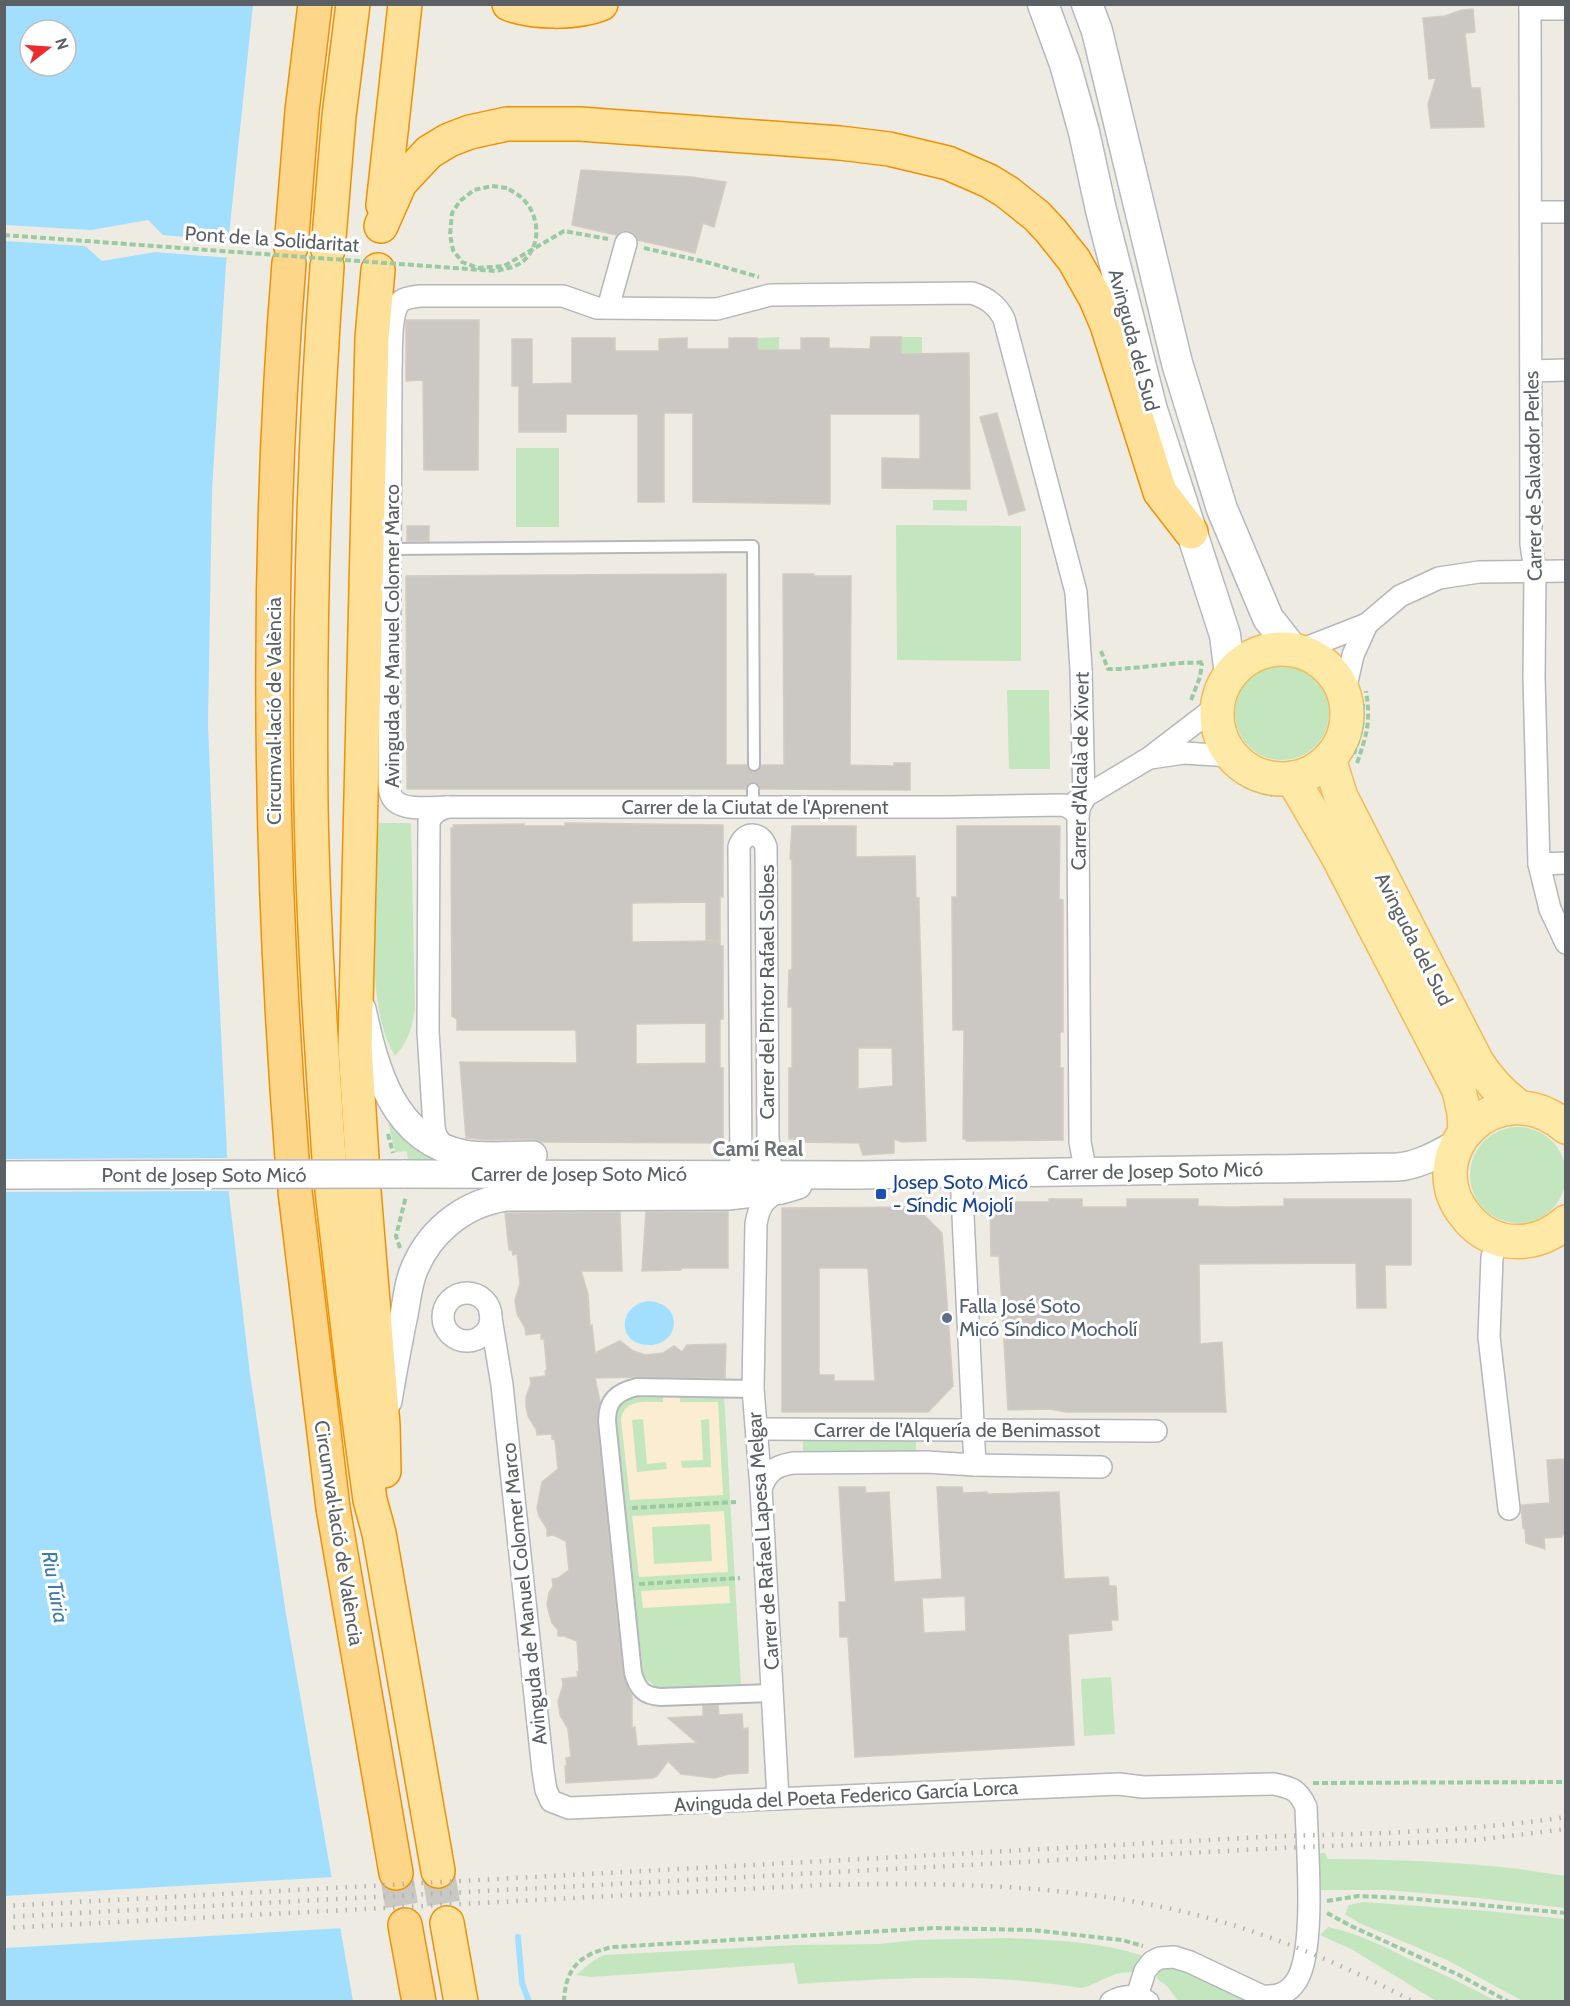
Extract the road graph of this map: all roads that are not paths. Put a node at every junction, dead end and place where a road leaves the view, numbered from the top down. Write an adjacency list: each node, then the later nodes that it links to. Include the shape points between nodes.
1 (315, 4): 45 (highway, Circumval·lació de València, via 284,332 273,594 274,795 282,1034)
2 (353, 4): 46 (highway, Circumval·lació de València, via 327,258 312,593 311,806)
3 (405, 4): 13 (highway)
4 (509, 4): 5 (highway, via 520,9 558,11)
5 (601, 4)
6 (1043, 4): 18 (main road, Avinguda del Sud, via 1065,64 1152,410)
7 (1087, 4): 23 (main road, Avinguda del Sud, via 1097,31 1177,363 1222,509 1269,618)
8 (1530, 7): 9 (street); 10 (street, Carrer de Salvador Perles)
9 (1566, 9)
10 (1531, 212): 11 (street); 17 (street, Carrer de Salvador Perles)
11 (1566, 212)
12 (626, 243): 14 (street)
13 (379, 250): 18 (highway, via 400,183 414,166 449,140 507,124 580,124 818,141 889,149 948,163 989,181 1015,198 1052,231 1074,260 1107,325 1160,492); 40 (highway, via 372,338)
14 (608, 308): 15 (street, Carrer d'Alcalà de Xivert, via 556,296 420,296 402,300); 34 (street, Carrer d'Alcalà de Xivert, via 717,309 770,295 972,293 986,298 1000,312 1076,591 1081,669)
15 (394, 315): 19 (street, Avinguda de Manuel Colomer Marco)
16 (1566, 370): 17 (street)
17 (1531, 371): 20 (street, Carrer de Salvador Perles, via 1531,544)
18 (1191, 532): 24 (main road, Avinguda del Sud)
19 (391, 549): 29 (lane, via 753,546); 33 (street, Avinguda de Manuel Colomer Marco, via 390,795 396,803 407,807)
20 (1535, 571): 21 (street); 22 (street, via 1479,572 1439,578 1400,596); 38 (street, Carrer de Salvador Perles)
21 (1566, 571)
22 (1366, 624): 23 (street); 25 (street, via 1353,655)
23 (1296, 650): 24 (main road, via 1281,649 1255,654 1244,661); 25 (main road, via 1314,657 1337,680)
24 (1220, 662): 26 (main road, via 1220,693)
25 (1353, 683): 30 (main road, via 1339,745)
26 (1207, 714): 27 (main road, via 1217,719); 28 (street)
27 (1221, 756): 28 (street, via 1184,753); 31 (main road, via 1259,775)
28 (1149, 758): 34 (street)
29 (754, 765)
30 (1339, 768): 31 (main road, via 1312,772); 41 (main road, Avinguda del Sud, via 1341,797 1477,1062 1502,1094)
31 (1297, 786): 43 (main road, Avinguda del Sud, via 1459,1090 1464,1113)
32 (747, 806): 33 (street, Carrer de la Ciutat de l'Aprenent); 34 (street, Carrer de la Ciutat de l'Aprenent); 35 (street, Carrer del Pintor Rafael Solbes); 36 (street, Carrer del Pintor Rafael Solbes, via 765,813)
33 (447, 807): 44 (street, via 432,815 429,822 428,1031 434,1127)
34 (1075, 807): 50 (street, Carrer d'Alcalà de Xivert, via 1080,1142)
35 (739, 847): 36 (street, Carrer del Pintor Rafael Solbes, via 746,836 753,834 764,839); 48 (street, Carrer del Pintor Rafael Solbes)
36 (766, 847): 54 (street, Carrer del Pintor Rafael Solbes, via 768,1136)
37 (1566, 863): 38 (street)
38 (1539, 864): 39 (street, Carrer de Salvador Perles, via 1550,909)
39 (1566, 943)
40 (356, 980): 44 (street, via 375,1058 393,1104 419,1134); 47 (highway, via 355,1047)
41 (1519, 1107): 42 (main road, via 1554,1117); 43 (main road, via 1483,1116)
42 (1566, 1127)
43 (1462, 1138): 49 (street, Carrer de Josep Soto Micó, via 1426,1160); 58 (main road, Avinguda del Sud, via 1451,1169)
44 (445, 1148): 48 (street, via 478,1155)
45 (292, 1158)
46 (329, 1158)
47 (362, 1158)
48 (741, 1164): 53 (street, Carrer de Josep Soto Micó); 54 (street, via 753,1158)
49 (1404, 1167): 50 (street, Carrer de Josep Soto Micó); 58 (street, Carrer de Josep Soto Micó)
50 (1086, 1173): 51 (street, Carrer de Josep Soto Micó)
51 (962, 1174): 54 (street, Carrer de Josep Soto Micó, via 830,1175); 67 (street)
52 (4, 1175): 53 (street, Pont de Josep Soto Micó, bridge)
53 (402, 1181)
54 (776, 1182): 64 (street, Carrer de Rafael Lapesa Melgar, via 760,1207 756,1224); 65 (street, Carrer de Josep Soto Micó, via 728,1196 506,1197 477,1204 434,1236 412,1276)
55 (295, 1191): 78 (highway, Circumval·lació de València, via 333,1508)
56 (332, 1191): 73 (highway, Circumval·lació de València, via 365,1465)
57 (364, 1191): 65 (highway)
58 (1454, 1196): 60 (main road, via 1471,1223)
59 (1566, 1222): 60 (main road, via 1534,1240)
60 (1499, 1239): 72 (street, via 1492,1257 1489,1336)
61 (490, 1312): 62 (street, via 485,1333 471,1341); 62 (street, Avinguda de Manuel Colomer Marco, via 483,1299 469,1293 455,1296 445,1309 445,1325 455,1338); 63 (street, Avinguda de Manuel Colomer Marco)
62 (462, 1340): 63 (street, Avinguda de Manuel Colomer Marco, via 488,1355)
63 (502, 1385): 76 (street, Avinguda de Manuel Colomer Marco, via 543,1771)
64 (753, 1389): 66 (street, Carrer de Rafael Lapesa Melgar); 74 (street, Carrer de Rafael Lapesa Melgar, via 637,1387 617,1395 607,1411 633,1673 641,1692 662,1697)
65 (383, 1425): 73 (highway, via 384,1505)
66 (757, 1429): 67 (street, Carrer de l'Alquería de Benimassot); 71 (street, Carrer de Rafael Lapesa Melgar)
67 (975, 1430): 68 (street, Carrer de l'Alquería de Benimassot); 69 (street)
68 (1156, 1431)
69 (975, 1465): 70 (street, Carrer de l'Alquería de Benimassot); 71 (street, Carrer de l'Alquería de Benimassot, via 793,1463 771,1470)
70 (1101, 1467)
71 (761, 1488): 74 (street, Carrer de Rafael Lapesa Melgar)
72 (1509, 1509)
73 (379, 1533): 77 (highway, Circumval·lació de València)
74 (773, 1693): 75 (street, Carrer de Rafael Lapesa Melgar)
75 (778, 1799): 76 (street, Avinguda del Poeta Federico García Lorca, via 569,1808); 81 (street, Avinguda del Poeta Federico García Lorca, via 1119,1784 1274,1784 1293,1788 1306,1807 1308,1928 1297,1979 1284,1993 1262,1996 1174,1957 1152,1962 1145,1971)
76 (551, 1802)
77 (438, 1871)
78 (396, 1873)
79 (447, 1923): 83 (highway)
80 (405, 1925): 82 (highway)
81 (1142, 1999): 84 (street, via 1119,1997)
82 (419, 2001)
83 (461, 2001)
84 (1111, 2001)

